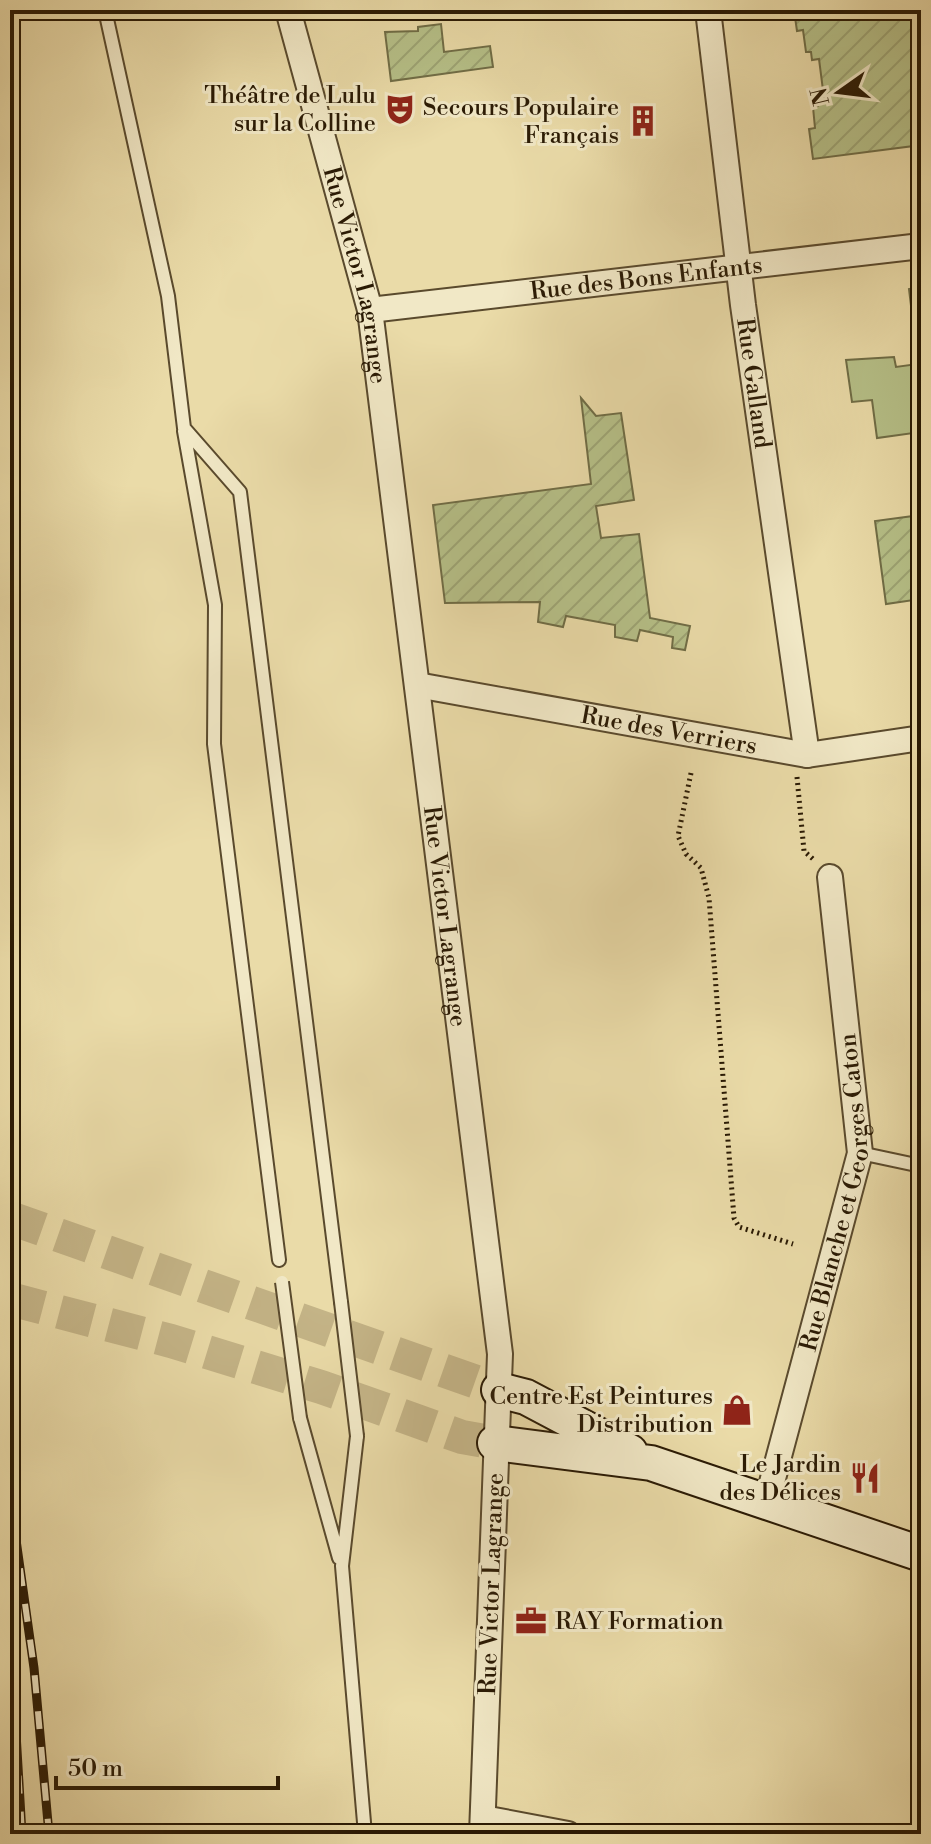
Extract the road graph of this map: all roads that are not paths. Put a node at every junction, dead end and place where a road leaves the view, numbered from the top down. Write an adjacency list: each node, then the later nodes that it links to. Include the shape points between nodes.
1 (105, 10): 7 (lane, via 168,296)
2 (288, 10): 6 (street, Rue Victor Lagrange)
3 (708, 10): 5 (street, Rue Galland)
4 (921, 246): 5 (street, Rue des Bons Enfants)
5 (738, 266): 6 (street, Rue des Bons Enfants); 10 (street, Rue Galland)
6 (370, 310): 8 (street, Rue Victor Lagrange)
7 (184, 428): 14 (lane, via 215,605 214,744); 21 (lane, bridge, via 240,492 357,1436)
8 (417, 685): 10 (street, Rue des Verriers); 16 (street, Rue Victor Lagrange, via 497,1327)
9 (921, 738): 10 (street, Rue des Verriers)
10 (801, 754)
11 (830, 877): 12 (street, Rue Blanche et Georges Caton)
12 (860, 1153): 13 (lane); 19 (street, Rue Blanche et Georges Caton)
13 (921, 1166)
14 (279, 1260)
15 (282, 1282): 21 (lane, bridge, via 300,1418)
16 (499, 1390): 17 (street, Rue Victor Lagrange); 18 (street, via 526,1397)
17 (495, 1443): 18 (street); 22 (street, Rue Victor Lagrange)
18 (651, 1463): 19 (street)
19 (767, 1501): 20 (street)
20 (921, 1554)
21 (342, 1566): 23 (lane)
22 (482, 1826): 24 (street)
23 (365, 1834)
24 (568, 1834)

